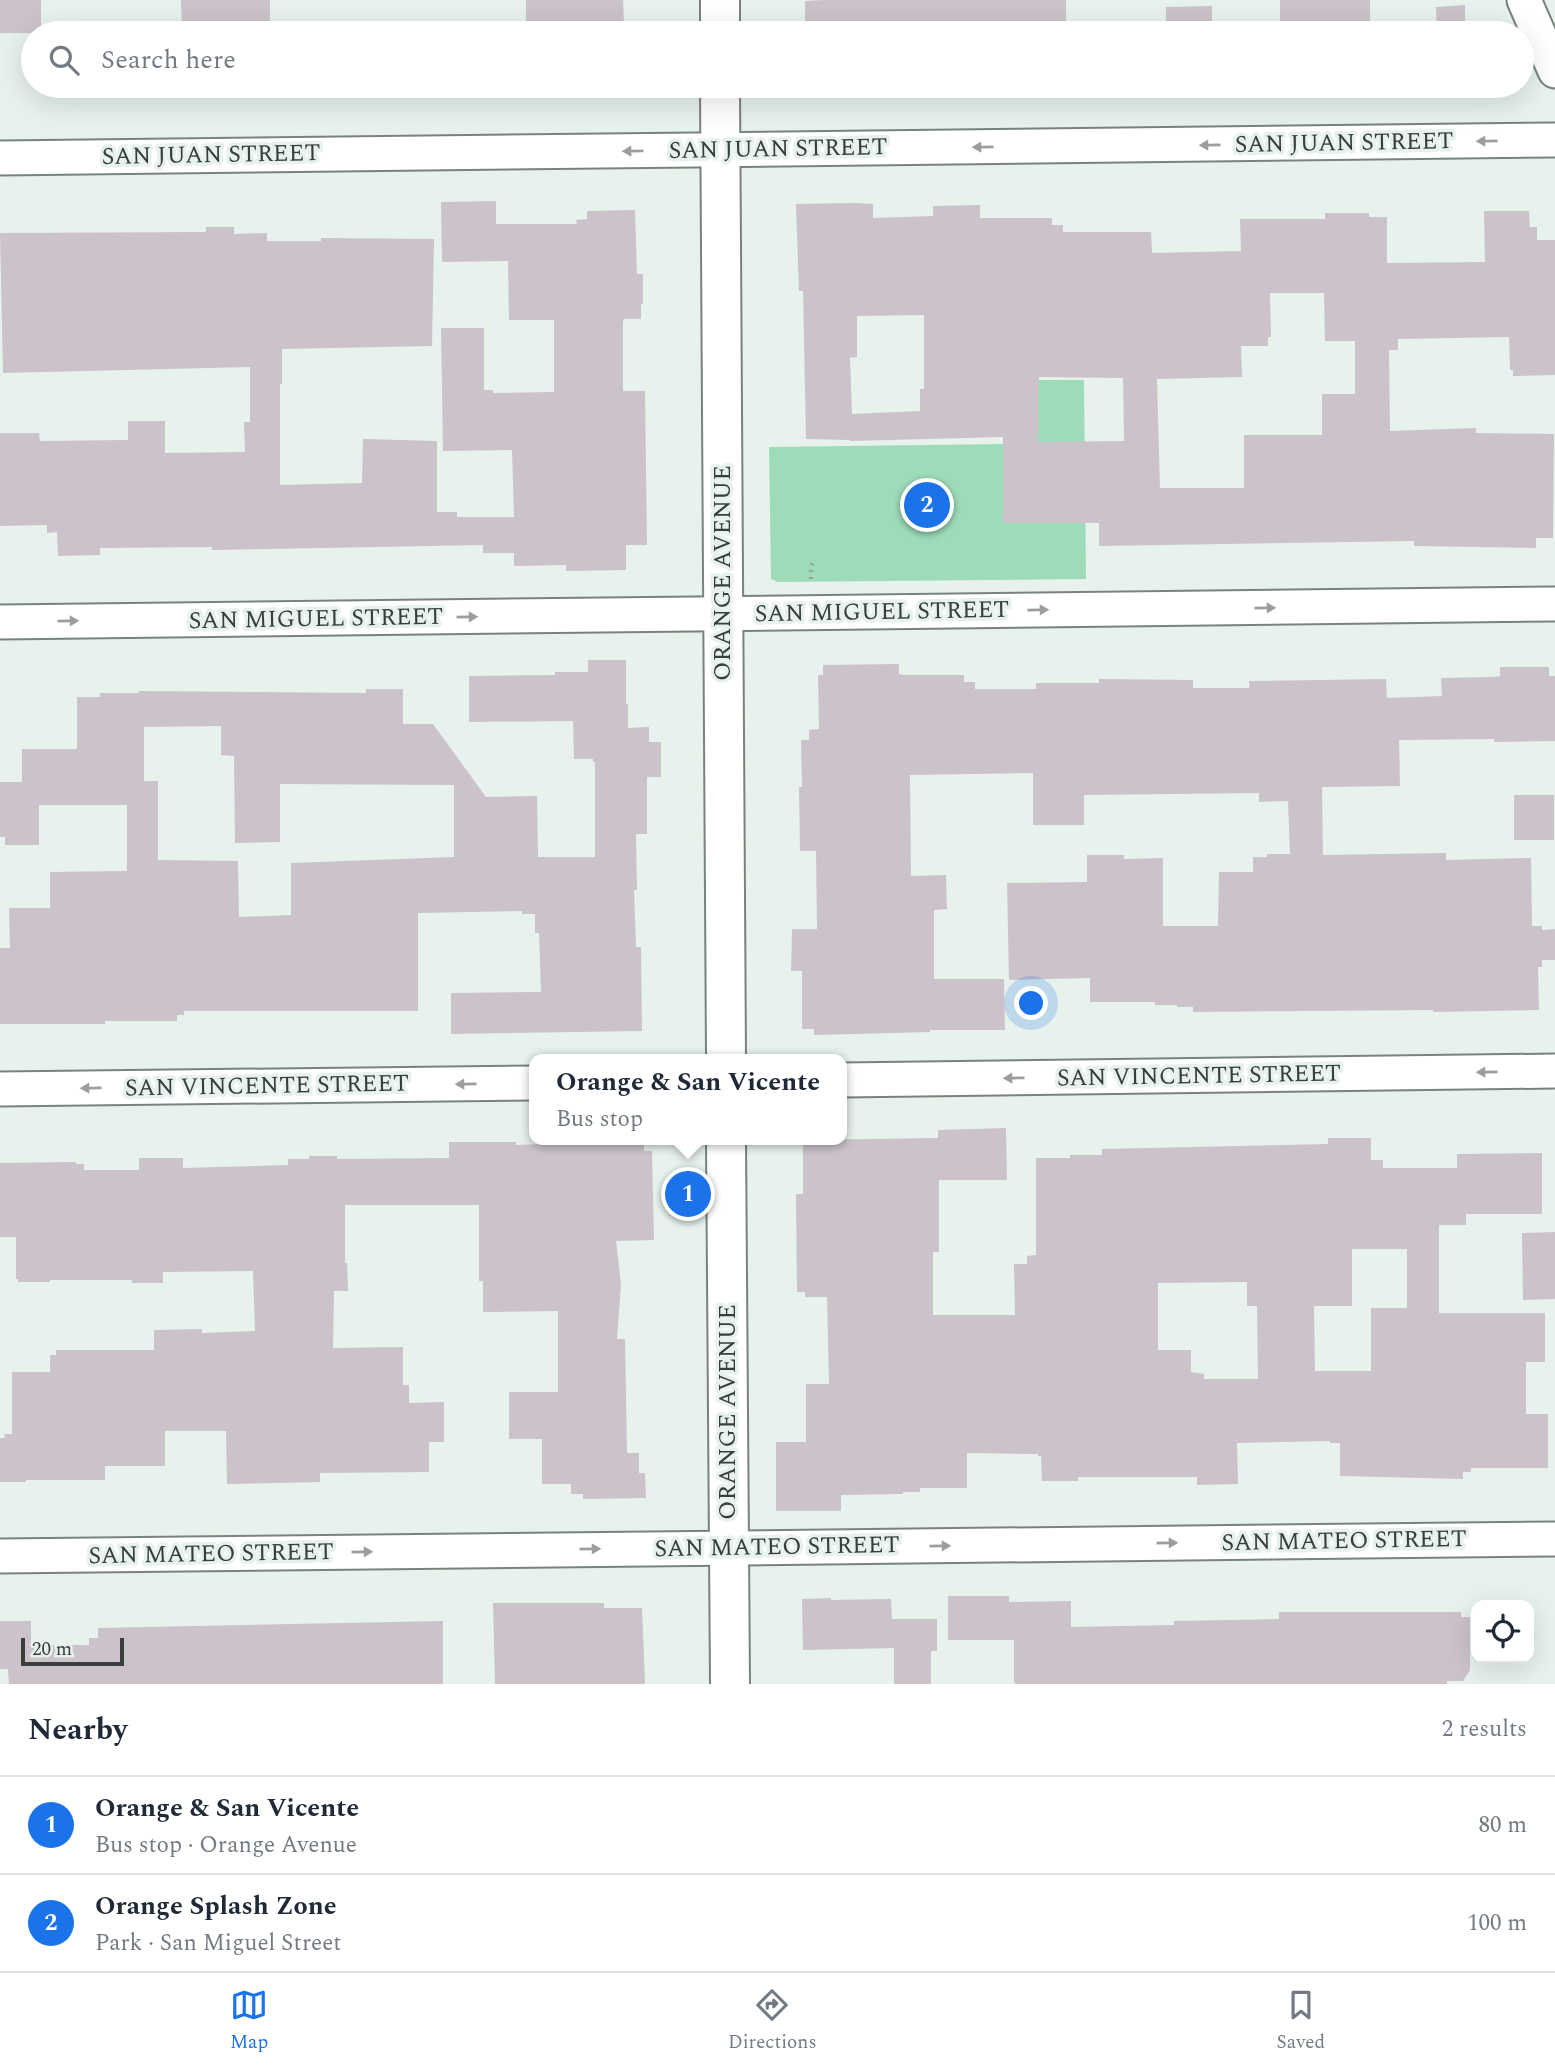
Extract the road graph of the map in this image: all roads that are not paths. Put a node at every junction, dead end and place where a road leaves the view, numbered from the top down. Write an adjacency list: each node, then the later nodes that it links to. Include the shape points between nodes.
1 (720, 0): 3 (street)
2 (1524, 0): 4 (street)
3 (720, 21)
4 (1533, 21)
5 (1534, 23): 6 (street)
6 (1555, 71)
7 (720, 98): 9 (street, ORANGE AVENUE)
8 (1555, 140): 9 (street, SAN JUAN STREET, one-way to 9)
9 (721, 150): 10 (street, SAN JUAN STREET, one-way to 10); 12 (street, ORANGE AVENUE)
10 (0, 158)
11 (1555, 604): 12 (street, SAN MIGUEL STREET, one-way to 11)
12 (723, 614): 13 (street, SAN MIGUEL STREET, one-way to 12); 14 (street, ORANGE AVENUE)
13 (0, 622)
14 (726, 1054)
15 (1555, 1071): 16 (street, SAN VINCENTE STREET, one-way to 16)
16 (847, 1080)
17 (529, 1083): 18 (street, SAN VINCENTE STREET, one-way to 18)
18 (0, 1089)
19 (726, 1145): 21 (street, ORANGE AVENUE)
20 (1555, 1539): 21 (street, SAN MATEO STREET, one-way to 20)
21 (729, 1548): 22 (street, SAN MATEO STREET, one-way to 21); 23 (street, ORANGE AVENUE)
22 (0, 1556)
23 (730, 1684)

